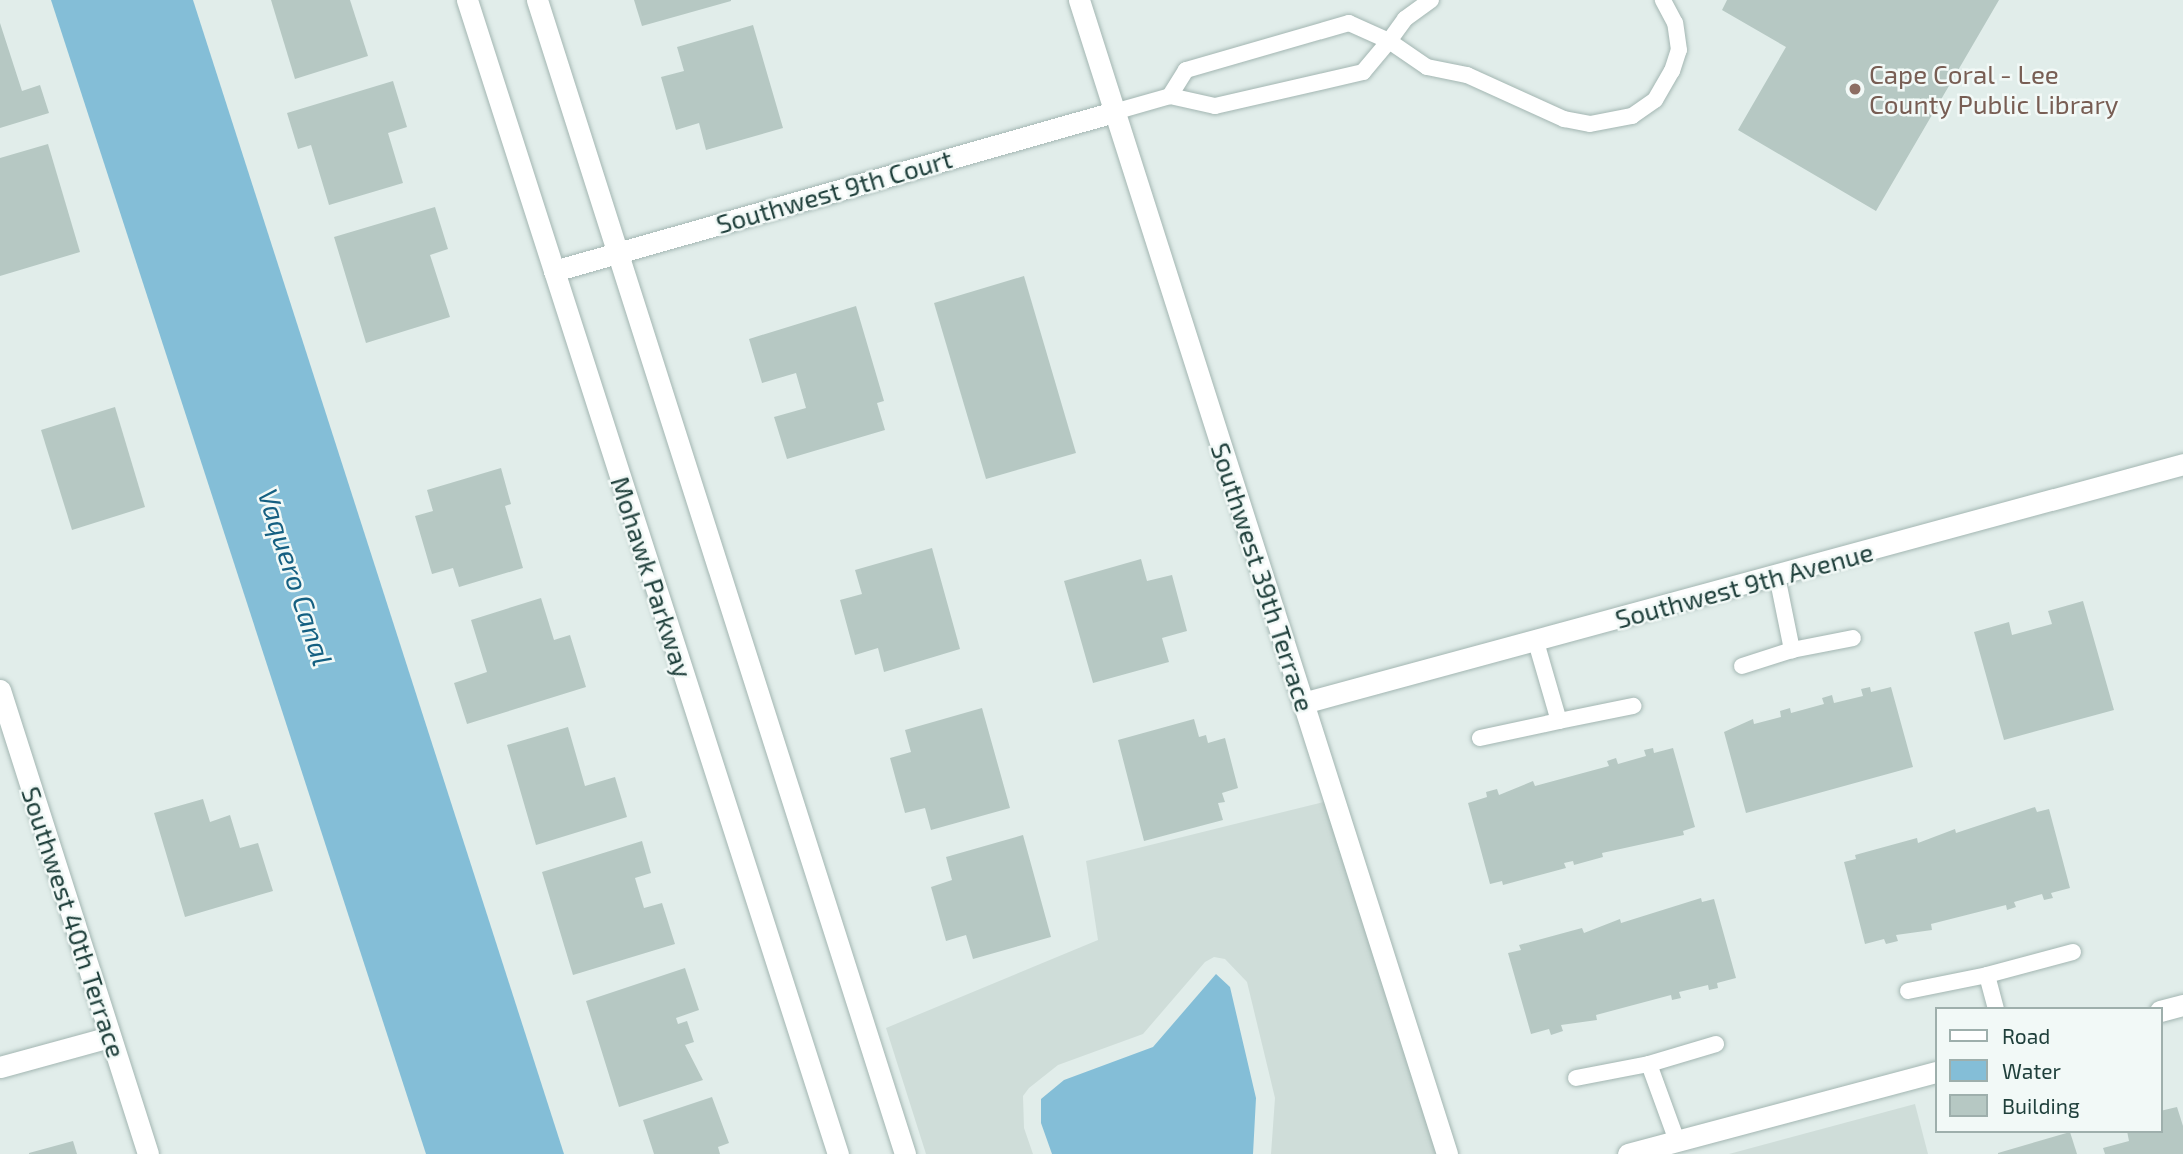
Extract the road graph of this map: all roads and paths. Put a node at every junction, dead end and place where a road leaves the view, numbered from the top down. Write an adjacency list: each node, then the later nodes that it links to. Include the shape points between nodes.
1 (467, 0): 10 (street, Mohawk Parkway)
2 (537, 0): 9 (street)
3 (1079, 0): 8 (street, Southwest 39th Terrace)
4 (1431, 0): 6 (lane, via 1405,19)
5 (1663, 0): 6 (lane, via 1675,23 1679,50 1672,71 1655,100 1632,116 1612,122 1564,119 1467,75 1427,67)
6 (1389, 41): 7 (lane, via 1363,72 1215,106); 7 (lane, via 1349,23 1186,70)
7 (1170, 96): 8 (lane)
8 (1114, 112): 9 (street, Southwest 9th Court); 18 (street, Southwest 39th Terrace)
9 (618, 253): 10 (street, Southwest 9th Court); 37 (street)
10 (554, 271): 36 (street, Mohawk Parkway)
11 (2183, 464): 12 (street, Southwest 9th Avenue)
12 (1777, 576): 14 (street, Southwest 9th Avenue); 15 (lane)
13 (1853, 638): 15 (lane)
14 (1536, 642): 18 (street, Southwest 9th Avenue); 20 (lane)
15 (1792, 650): 16 (lane)
16 (1742, 666)
17 (0, 690): 28 (street, Southwest 40th Terrace)
18 (1303, 703): 38 (street, Southwest 39th Terrace)
19 (1633, 706): 20 (lane)
20 (1559, 720): 21 (lane)
21 (1480, 738)
22 (2073, 952): 23 (lane)
23 (1987, 975): 24 (lane); 26 (lane)
24 (1908, 992)
25 (2183, 1005): 27 (street)
26 (1995, 1007)
27 (2162, 1010)
28 (110, 1037): 31 (street); 35 (street, Southwest 40th Terrace)
29 (1716, 1044): 30 (lane)
30 (1649, 1064): 33 (lane); 34 (lane)
31 (0, 1067)
32 (1934, 1073): 34 (street)
33 (1576, 1078)
34 (1677, 1141): 39 (street)
35 (148, 1154)
36 (838, 1154)
37 (905, 1154)
38 (1447, 1154)
39 (1628, 1154)

